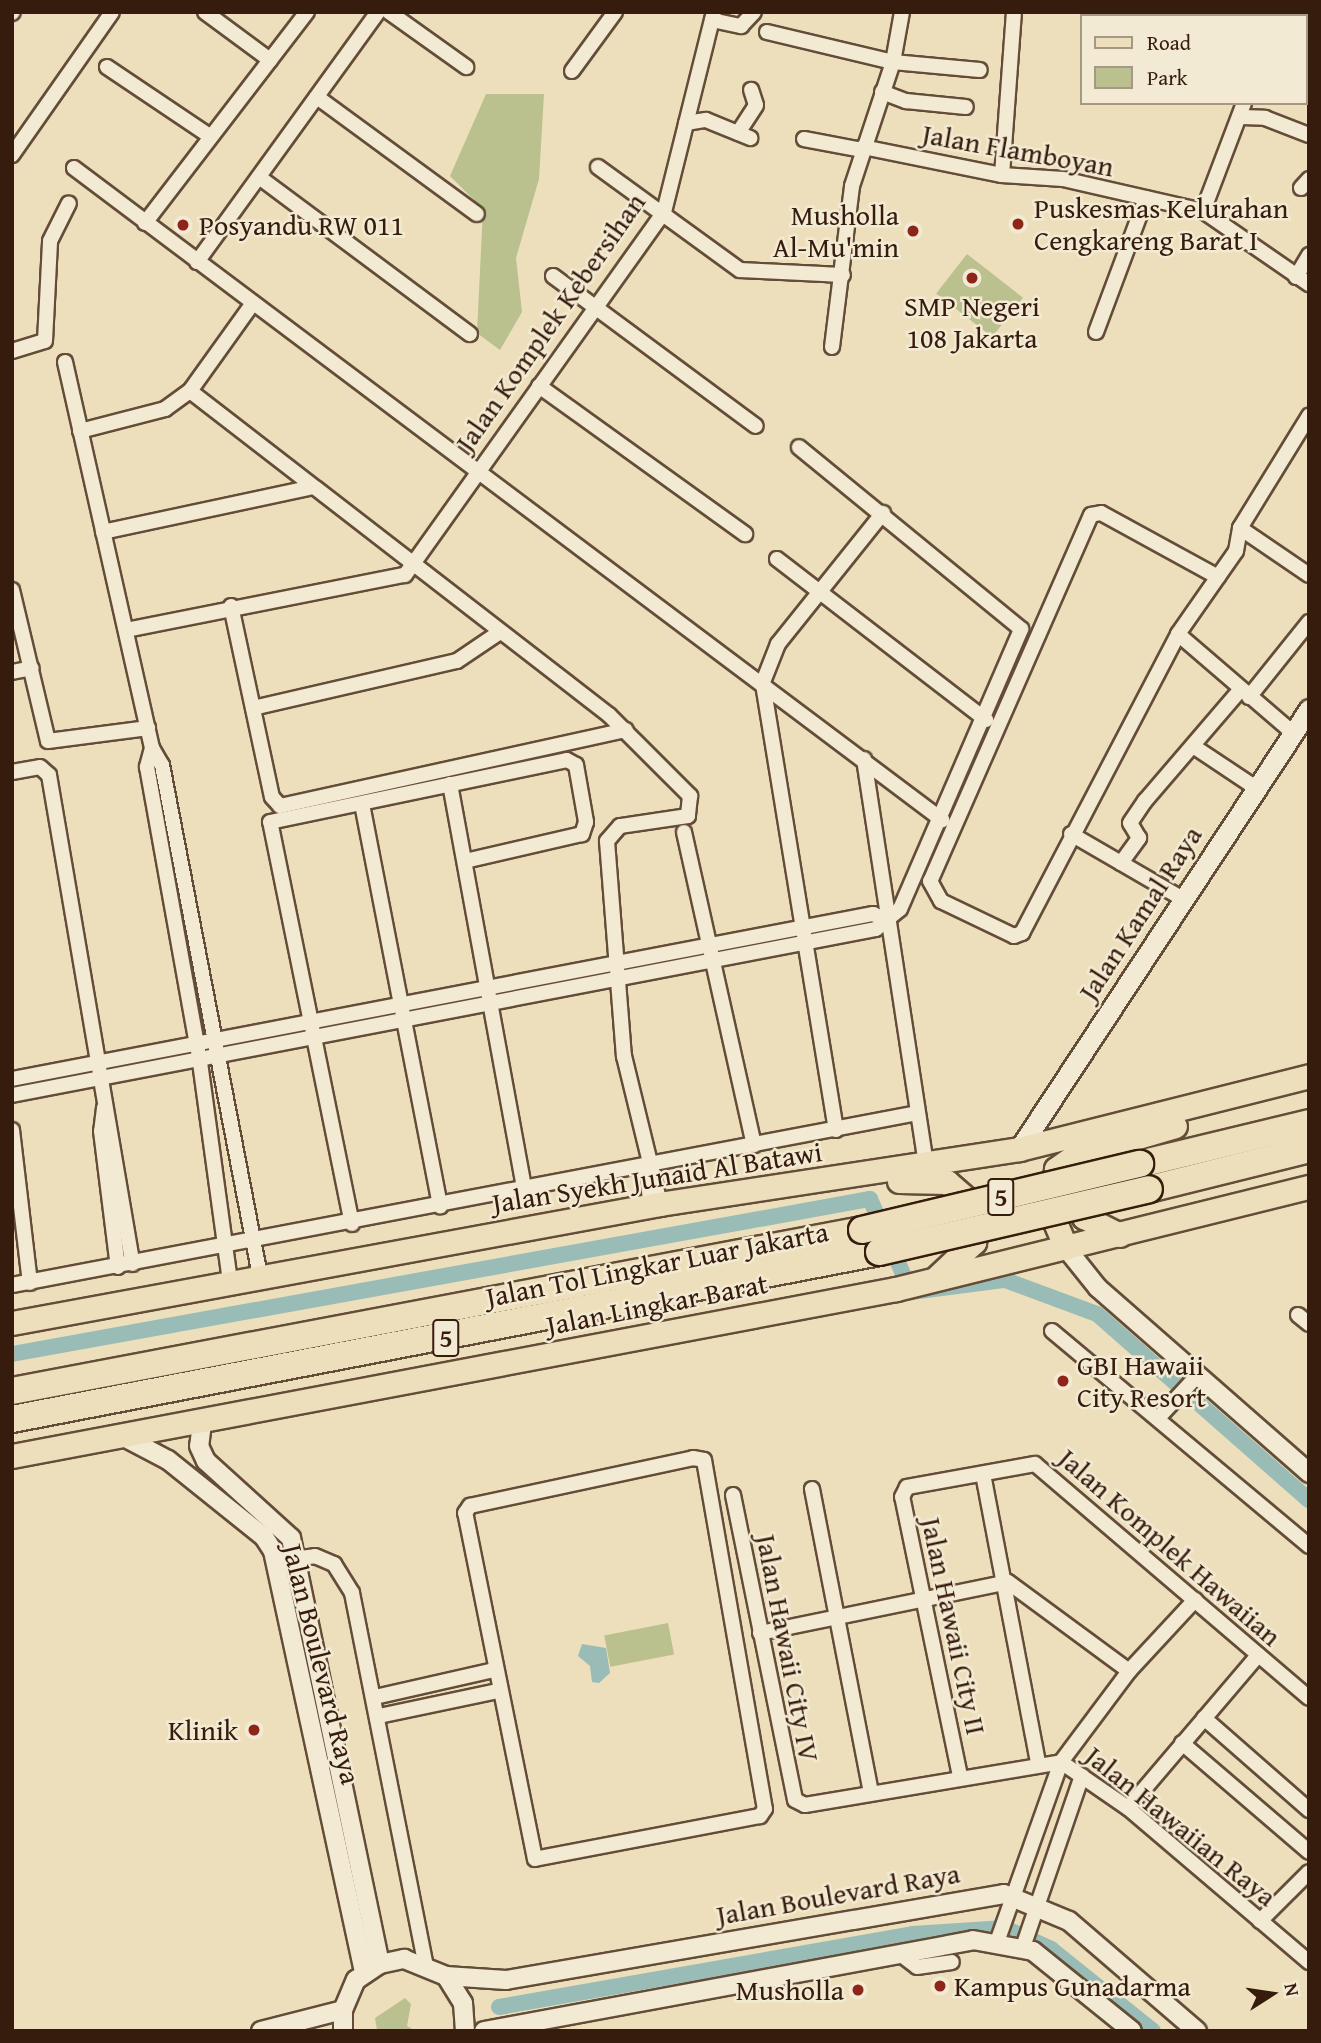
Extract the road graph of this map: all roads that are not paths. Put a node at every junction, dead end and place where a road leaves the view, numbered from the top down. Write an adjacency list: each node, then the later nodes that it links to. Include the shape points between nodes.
1 (112, 12): 28 (street)
2 (205, 12): 12 (street)
3 (307, 12): 12 (street)
4 (378, 12): 20 (street)
5 (389, 12): 15 (street)
6 (615, 12): 17 (street)
7 (754, 12): 10 (street, via 741,26)
8 (902, 12): 13 (street)
9 (1014, 12): 31 (street)
10 (713, 16): 23 (street, Jalan Komplek Kebersihan)
11 (767, 32): 13 (street)
12 (270, 60): 25 (street)
13 (893, 62): 16 (street); 19 (street)
14 (107, 67): 25 (street)
15 (467, 67)
16 (980, 70)
17 (572, 71)
18 (751, 90): 23 (street, via 756,105 744,135 706,120)
19 (882, 92): 21 (street, via 906,101); 27 (street)
20 (317, 97): 32 (street); 37 (street)
21 (966, 107)
22 (1243, 110): 24 (street); 35 (street)
23 (686, 123): 36 (street, Jalan Komplek Kebersihan)
24 (1309, 135)
25 (211, 137): 38 (street)
26 (804, 139): 27 (street, Jalan Flamboyan)
27 (863, 149): 31 (street, Jalan Flamboyan); 41 (street)
28 (12, 155)
29 (598, 167): 36 (street)
30 (74, 168): 38 (street)
31 (1002, 175): 33 (street, Jalan Flamboyan, via 1063,179)
32 (259, 177): 40 (street); 47 (street)
33 (1146, 198): 35 (street, Jalan Flamboyan); 46 (street)
34 (69, 203): 49 (street, via 50,241 45,341)
35 (1203, 211): 43 (street, Jalan Flamboyan)
36 (664, 212): 41 (street, via 740,270); 45 (street, Jalan Komplek Kebersihan)
37 (477, 214)
38 (145, 223): 40 (street)
39 (1309, 255): 43 (street)
40 (197, 262): 44 (street)
41 (843, 275): 48 (street)
42 (552, 276): 45 (street)
43 (1305, 280)
44 (253, 303): 52 (street); 57 (street)
45 (598, 305): 51 (street, Jalan Komplek Kebersihan); 54 (street)
46 (1096, 332)
47 (470, 334)
48 (832, 347)
49 (12, 351)
50 (65, 362): 55 (street)
51 (539, 386): 57 (street, Jalan Komplek Kebersihan); 62 (street)
52 (190, 391): 55 (street, via 135,421); 58 (street)
53 (1309, 416): 60 (street)
54 (756, 426)
55 (80, 431): 61 (street)
56 (799, 447): 59 (street)
57 (477, 469): 64 (street, Jalan Komplek Kebersihan); 76 (street, via 749,678)
58 (309, 488): 61 (street); 64 (street)
59 (883, 513): 67 (street); 80 (street, via 1021,629)
60 (1240, 528): 65 (street); 66 (street, via 1236,551)
61 (103, 532): 71 (street)
62 (745, 534)
63 (777, 559): 67 (street)
64 (412, 564): 69 (street, via 405,575); 72 (street)
65 (1309, 575)
66 (1218, 577): 73 (street); 93 (street, via 1101,513 1091,515 930,891 1018,935)
67 (821, 589): 76 (street, via 778,644); 80 (street)
68 (12, 590): 74 (street)
69 (231, 606): 71 (street); 78 (street)
70 (1309, 622): 77 (street)
71 (126, 630): 81 (street)
72 (500, 632): 78 (street, via 457,661); 82 (street)
73 (1178, 634): 77 (street); 93 (street)
74 (32, 668): 75 (street); 81 (street, via 48,741)
75 (12, 672)
76 (763, 682): 86 (street); 100 (street)
77 (1245, 694): 83 (street); 84 (street)
78 (253, 708): 82 (street, via 272,797 280,806)
79 (1309, 709): 83 (main road, Jalan Kamal Raya)
80 (986, 720): 91 (street)
81 (148, 728): 85 (street)
82 (626, 730): 104 (street, via 690,796 692,807 682,818 611,831 606,855)
83 (1292, 732): 89 (main road, Jalan Kamal Raya)
84 (1193, 746): 89 (street); 97 (street, via 1130,824 1139,838)
85 (152, 748): 94 (street, via 162,765); 95 (street, via 147,767)
86 (864, 759): 91 (street); 99 (street)
87 (12, 772): 116 (street, via 40,768 49,775)
88 (450, 784): 90 (street); 96 (street); 96 (street, via 567,760 576,765 586,822 582,834)
89 (1256, 788): 98 (main road, Jalan Kamal Raya)
90 (362, 804): 108 (street); 110 (street, via 270,822)
91 (942, 820): 99 (street, via 900,909)
92 (684, 832): 102 (street)
93 (1071, 834): 97 (street)
94 (177, 837): 95 (street); 112 (street)
95 (159, 840): 113 (street)
96 (465, 861): 106 (street)
97 (1121, 863): 98 (street)
98 (1183, 899): 127 (main road, Jalan Kamal Raya)
99 (887, 920): 100 (street, via 873,914); 101 (street, via 876,929); 121 (street)
100 (800, 927): 101 (street); 102 (street)
101 (803, 943): 103 (street); 124 (street)
102 (710, 944): 103 (street); 104 (street)
103 (714, 960): 105 (street); 125 (street)
104 (616, 962): 105 (street); 106 (street)
105 (617, 977): 107 (street); 130 (street, via 624,1056)
106 (488, 985): 107 (street); 108 (street)
107 (491, 1001): 109 (street); 132 (street)
108 (399, 1002): 109 (street); 110 (street)
109 (402, 1017): 111 (street); 135 (street)
110 (311, 1018): 111 (street); 112 (street)
111 (314, 1034): 114 (street); 136 (street)
112 (213, 1036): 113 (street); 114 (street)
113 (196, 1039): 115 (street); 116 (street)
114 (216, 1052): 115 (street); 138 (street)
115 (199, 1055): 117 (street); 139 (street)
116 (98, 1060): 117 (street); 118 (street)
117 (100, 1077): 120 (street); 141 (street, via 101,1131)
118 (12, 1079)
119 (1301, 1079): 126 (main road, via 1257,1103); 127 (main road, Jalan Syekh Junaid Al Batawi)
120 (12, 1096)
121 (917, 1113): 124 (street); 129 (street)
122 (1309, 1123): 150 (highway, Jalan Tol Lingkar Luar Jakarta / 5, bridge, via 862,1230)
123 (12, 1130): 145 (street)
124 (836, 1130): 125 (street)
125 (754, 1145): 130 (street)
126 (1102, 1147): 137 (main road, via 1078,1169 1076,1202 1098,1227); 140 (main road, via 1056,1169 1051,1212)
127 (1019, 1149): 129 (main road, Jalan Syekh Junaid Al Batawi)
128 (1309, 1149): 152 (highway, Jalan Tol Lingkar Luar Jakarta / 5, bridge, via 879,1252)
129 (926, 1163): 133 (main road, Jalan Syekh Junaid Al Batawi)
130 (647, 1168): 132 (street); 134 (street)
131 (1309, 1187): 137 (main road, Jalan Lingkar Barat)
132 (525, 1192): 135 (street)
133 (700, 1198): 134 (main road, Jalan Syekh Junaid Al Batawi); 143 (main road, via 923,1178 947,1182 973,1205 977,1236)
134 (655, 1205): 142 (main road, Jalan Syekh Junaid Al Batawi)
135 (440, 1207): 136 (street)
136 (352, 1224): 138 (street)
137 (1120, 1235): 140 (main road, Jalan Lingkar Barat)
138 (253, 1241): 139 (street); 142 (street)
139 (228, 1246): 141 (street); 144 (street)
140 (1066, 1248): 143 (main road, Jalan Lingkar Barat); 149 (street, via 1098,1289)
141 (125, 1265): 145 (street)
142 (260, 1276): 144 (main road, Jalan Syekh Junaid Al Batawi)
143 (929, 1281): 153 (main road, Jalan Lingkar Barat)
144 (230, 1282): 147 (main road, Jalan Syekh Junaid Al Batawi)
145 (30, 1283): 146 (street)
146 (12, 1285)
147 (12, 1323)
148 (1052, 1331): 151 (street)
149 (1194, 1379): 151 (street); 156 (street)
150 (12, 1391)
151 (1159, 1418): 161 (street)
152 (12, 1419)
153 (202, 1423): 154 (main road, Jalan Lingkar Barat); 162 (street, Jalan Boulevard Raya, via 199,1446 206,1461 285,1528)
154 (124, 1437): 155 (main road, Jalan Lingkar Barat); 163 (street, Jalan Boulevard Raya, via 168,1460 257,1531)
155 (12, 1456)
156 (1309, 1473)
157 (983, 1474): 158 (street, Jalan Komplek Hawaiian); 164 (street); 166 (street, Jalan Komplek Hawaiian, via 1035,1464)
158 (907, 1487): 165 (street, Jalan Hawaii City II, via 902,1496)
159 (812, 1489): 167 (street)
160 (733, 1495): 168 (street, Jalan Hawaii City IV)
161 (1309, 1546)
162 (296, 1556): 163 (street); 170 (street, Jalan Boulevard Raya); 174 (street, via 315,1556 345,1577)
163 (276, 1560): 170 (street, Jalan Boulevard Raya)
164 (1008, 1582): 165 (street); 172 (street); 179 (street)
165 (922, 1599): 167 (street); 181 (street, Jalan Hawaii City II)
166 (1195, 1601): 169 (street, Jalan Komplek Hawaiian); 172 (street)
167 (836, 1617): 168 (street); 183 (street)
168 (760, 1633): 184 (street, Jalan Hawaii City IV, via 793,1798)
169 (1258, 1655): 175 (street, Jalan Komplek Hawaiian); 177 (street)
170 (308, 1664): 200 (street, Jalan Boulevard Raya)
171 (494, 1670): 173 (street); 173 (street, via 465,1523 470,1506 704,1460 766,1793 763,1813 535,1859); 174 (street)
172 (1129, 1671): 180 (street)
173 (498, 1691): 176 (street)
174 (375, 1697): 176 (street)
175 (1309, 1698)
176 (379, 1716): 199 (street)
177 (1204, 1718): 178 (street); 186 (street)
178 (1182, 1743): 185 (street); 189 (street)
179 (1038, 1761): 180 (street, Jalan Hawaiian Raya); 181 (street, Jalan Hawaiian Raya)
180 (1061, 1762): 182 (street, Jalan Hawaiian Raya); 187 (street)
181 (960, 1776): 183 (street, Jalan Hawaiian Raya)
182 (1082, 1776): 185 (street, Jalan Hawaiian Raya); 188 (street)
183 (871, 1793): 184 (street, Jalan Hawaiian Raya)
184 (805, 1805)
185 (1128, 1808): 193 (street, Jalan Hawaiian Raya)
186 (1309, 1810)
187 (1037, 1831): 188 (street); 191 (street)
188 (1058, 1838): 192 (street)
189 (1309, 1852)
190 (1309, 1872): 193 (street)
191 (1012, 1901): 192 (street, Jalan Boulevard Raya); 194 (street); 201 (street, Jalan Boulevard Raya, via 938,1902 506,1980)
192 (1036, 1907): 195 (street); 208 (street, Jalan Boulevard Raya, via 1069,1921)
193 (1260, 1921): 198 (street, Jalan Hawaiian Raya)
194 (999, 1937): 195 (street); 196 (street)
195 (1024, 1943): 207 (street)
196 (900, 1954): 197 (street, via 917,1967); 206 (street)
197 (952, 1962)
198 (1309, 1962)
199 (425, 1963): 200 (street); 201 (street)
200 (372, 1968): 202 (street)
201 (446, 1976): 205 (street, via 463,2003)
202 (343, 2010): 203 (street); 204 (street)
203 (261, 2031)
204 (343, 2031)
205 (465, 2031)
206 (484, 2031)
207 (1132, 2031)
208 (1197, 2031)

